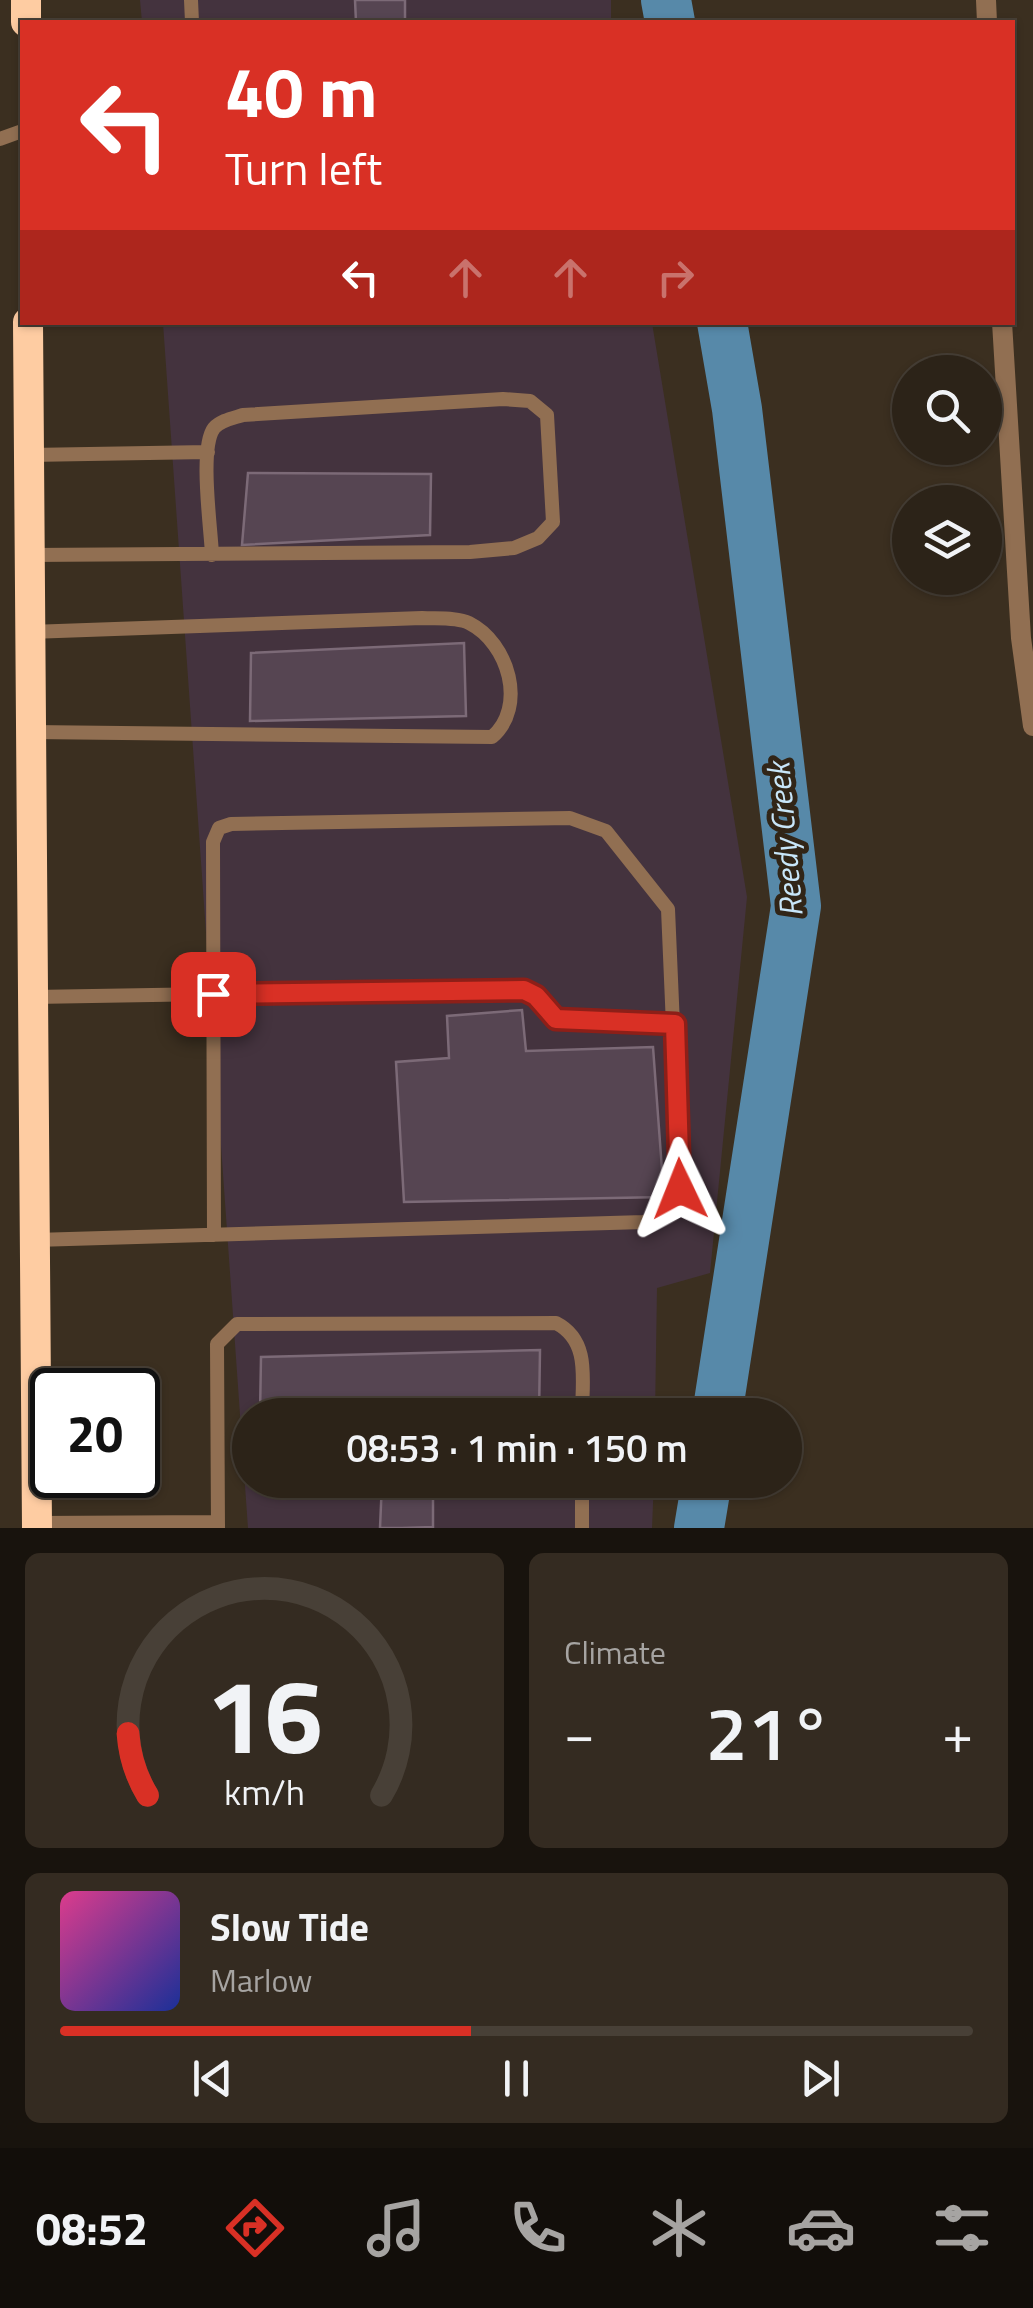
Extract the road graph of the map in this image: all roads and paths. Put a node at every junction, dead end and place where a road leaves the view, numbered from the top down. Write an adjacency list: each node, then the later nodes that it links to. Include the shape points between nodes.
1 (28, 325): 4 (highway)
2 (1002, 325): 8 (street, via 1021,638)
3 (208, 452): 4 (lane); 6 (lane); 6 (lane, via 212,430 243,415 530,401 546,415 553,468 553,522 514,548)
4 (29, 455): 5 (highway)
5 (30, 555): 6 (lane); 7 (highway)
6 (212, 555)
7 (30, 632): 9 (highway); 9 (lane, via 467,621 491,638 507,668 512,701 504,727 492,738)
8 (1033, 726)
9 (31, 732): 11 (highway)
10 (213, 994): 11 (lane); 12 (lane, via 524,990 556,1019); 12 (lane, via 213,842 225,825 570,818 606,831 664,899); 13 (lane)
11 (33, 997): 14 (highway)
12 (675, 1024): 13 (lane, via 680,1189 662,1216 644,1222)
13 (214, 1235): 14 (lane)
14 (34, 1240): 17 (highway)
15 (582, 1398): 18 (lane, via 582,1349 556,1323 237,1324 216,1344)
16 (582, 1498): 19 (lane)
17 (36, 1525): 18 (lane)
18 (218, 1525)
19 (582, 1528)

